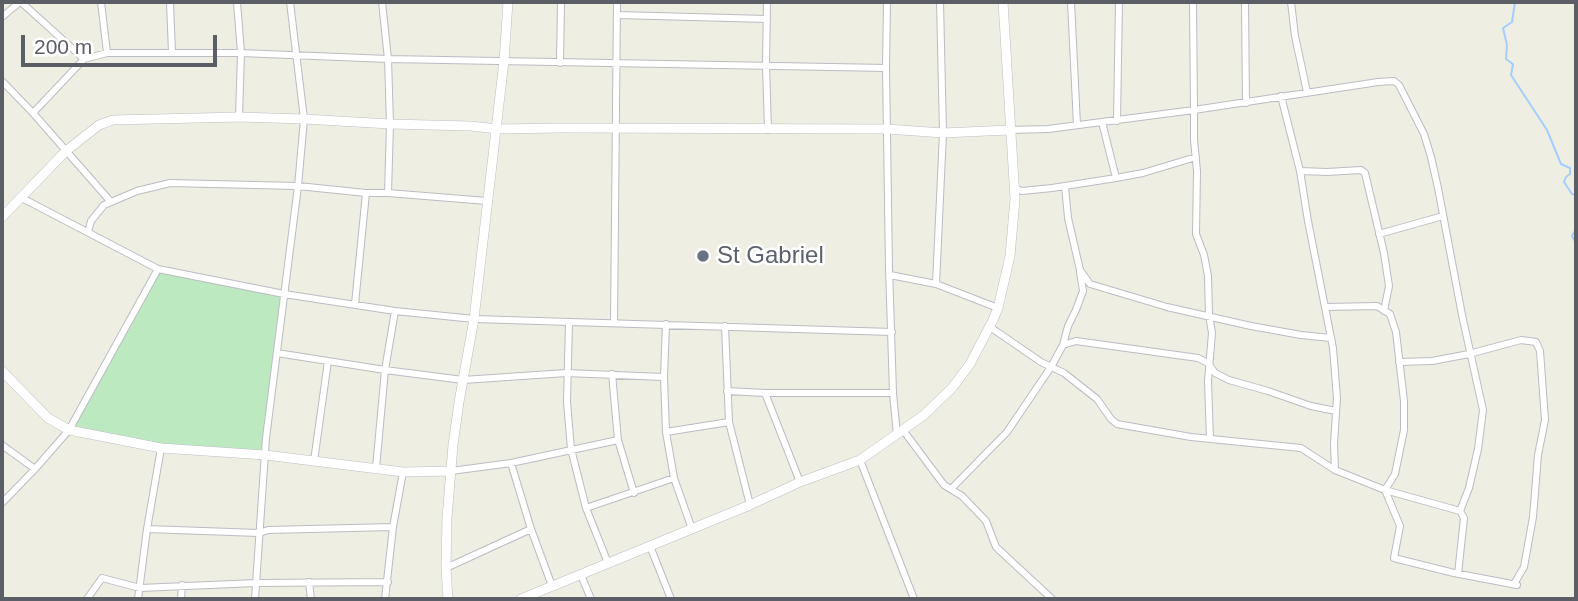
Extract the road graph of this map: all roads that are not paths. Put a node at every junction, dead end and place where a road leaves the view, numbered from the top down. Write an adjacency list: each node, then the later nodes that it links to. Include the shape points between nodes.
1 (20, 2): 19 (street); 26 (street)
2 (102, 2): 22 (street)
3 (170, 2): 23 (street)
4 (237, 2): 24 (street)
5 (290, 2): 25 (street)
6 (382, 2): 27 (street)
7 (508, 2): 28 (street)
8 (561, 2): 29 (street)
9 (617, 2): 20 (street)
10 (768, 2): 21 (street)
11 (887, 2): 32 (street)
12 (940, 2): 50 (street)
13 (1003, 2): 49 (street)
14 (1071, 2): 44 (street)
15 (1119, 2): 41 (street)
16 (1193, 2): 37 (street)
17 (1244, 2): 36 (street)
18 (1291, 2): 34 (street)
19 (3, 14)
20 (617, 15): 21 (street); 30 (street)
21 (767, 19): 31 (street)
22 (107, 53): 23 (street); 26 (street)
23 (172, 53): 24 (street)
24 (241, 54): 25 (street); 39 (street)
25 (295, 56): 27 (street); 40 (street)
26 (84, 59): 38 (street)
27 (388, 59): 28 (street); 43 (street)
28 (504, 61): 29 (street); 45 (street)
29 (560, 63): 30 (street)
30 (616, 64): 31 (street); 46 (street)
31 (766, 65): 32 (street); 48 (street)
32 (886, 68): 47 (street)
33 (2, 81): 38 (street)
34 (1307, 92): 35 (street); 63 (street, via 1378,82 1399,85 1424,134)
35 (1281, 96): 36 (street); 53 (street)
36 (1246, 103): 37 (street)
37 (1194, 110): 41 (street); 52 (street)
38 (33, 113): 51 (street)
39 (239, 117): 40 (street); 51 (street, via 113,120 99,125)
40 (304, 118): 43 (street); 55 (street)
41 (1117, 121): 42 (street)
42 (1102, 122): 44 (street); 54 (street)
43 (390, 124): 45 (street); 59 (street)
44 (1077, 125): 49 (street)
45 (497, 129): 46 (street); 61 (street)
46 (616, 129): 48 (street); 80 (street)
47 (887, 129): 48 (street); 50 (street); 69 (street)
48 (768, 130)
49 (1009, 130): 50 (street); 57 (street)
50 (943, 133): 70 (street)
51 (66, 151): 60 (street); 62 (street)
52 (1196, 157): 54 (street); 77 (street, via 1196,234 1208,276)
53 (1300, 170): 66 (street, via 1362,170); 73 (street)
54 (1116, 178): 56 (street)
55 (298, 186): 58 (street); 62 (street, via 170,183); 71 (street)
56 (1065, 186): 57 (street); 68 (street)
57 (1014, 188): 74 (street, via 1010,256)
58 (366, 193): 59 (street); 72 (street)
59 (388, 193): 61 (street)
60 (22, 198): 64 (street); 65 (street)
61 (487, 201): 78 (street)
62 (111, 202): 65 (street, via 104,205)
63 (1443, 216): 66 (street); 88 (street)
64 (2, 217)
65 (88, 232): 67 (street)
66 (1379, 234): 76 (street, via 1390,286)
67 (158, 269): 71 (street); 104 (street)
68 (1080, 270): 77 (street, via 1090,284); 86 (street, via 1083,290)
69 (890, 275): 70 (street); 84 (street)
70 (936, 284): 74 (street)
71 (284, 294): 72 (street); 87 (street)
72 (355, 304): 75 (street)
73 (1326, 307): 76 (street, via 1377,306); 85 (street)
74 (998, 308): 83 (street)
75 (395, 310): 78 (street); 93 (street)
76 (1384, 311): 90 (street, via 1390,314 1396,332)
77 (1209, 315): 85 (street); 91 (street)
78 (474, 319): 79 (street); 98 (street)
79 (569, 323): 80 (street); 95 (street)
80 (614, 323): 81 (street)
81 (666, 324): 82 (street); 97 (street)
82 (725, 326): 84 (street); 99 (street)
83 (990, 327): 92 (street); 106 (street, via 952,387)
84 (891, 332): 101 (street)
85 (1331, 338): 102 (street)
86 (1063, 345): 91 (street, via 1076,341 1177,354); 92 (street)
87 (277, 353): 89 (street); 112 (street)
88 (1471, 354): 90 (street); 129 (street, via 1483,410 1478,449); 138 (street, via 1521,340 1536,342 1545,420 1533,517 1516,585)
89 (328, 361): 93 (street); 114 (street)
90 (1399, 362): 124 (street, via 1404,430 1395,474)
91 (1208, 363): 102 (street, via 1229,380); 107 (street)
92 (1051, 367): 107 (street, via 1097,400 1117,424); 123 (street, via 1007,432)
93 (385, 370): 98 (street); 116 (street)
94 (2, 371): 104 (street, via 48,418)
95 (566, 373): 96 (street); 98 (street); 111 (street)
96 (612, 374): 97 (street); 108 (street)
97 (664, 377): 105 (street)
98 (463, 380): 119 (street)
99 (727, 391): 100 (street); 103 (street)
100 (765, 393): 101 (street); 122 (street)
101 (893, 393): 106 (street)
102 (1336, 411): 118 (street)
103 (729, 422): 105 (street); 127 (street)
104 (69, 430): 110 (street); 117 (street)
105 (666, 432): 121 (street)
106 (900, 432): 113 (street); 123 (street)
107 (1210, 439): 118 (street, via 1301,447)
108 (618, 440): 111 (street); 125 (street)
109 (2, 445): 117 (street)
110 (161, 448): 112 (street); 131 (street)
111 (571, 449): 115 (street); 128 (street)
112 (265, 456): 114 (street); 134 (street)
113 (860, 460): 122 (street); 156 (street)
114 (314, 461): 116 (street)
115 (511, 463): 119 (street); 132 (street)
116 (376, 468): 120 (street)
117 (35, 469): 126 (street)
118 (1335, 470): 124 (street)
119 (451, 471): 120 (street); 137 (street)
120 (403, 472): 130 (street)
121 (674, 478): 125 (street); 133 (street)
122 (800, 482): 127 (street)
123 (951, 489): 157 (street, via 986,521 996,547)
124 (1385, 490): 129 (street); 138 (street, via 1400,526 1394,558)
125 (634, 493): 128 (street)
126 (2, 503)
127 (750, 505): 133 (street)
128 (586, 508): 136 (street)
129 (1460, 511): 138 (street, via 1464,518)
130 (393, 527): 134 (street); 141 (street)
131 (147, 529): 134 (street); 145 (street)
132 (531, 529): 137 (street); 144 (street)
133 (692, 529): 135 (street)
134 (259, 533): 142 (street)
135 (650, 546): 136 (street); 155 (street)
136 (608, 563): 139 (street)
137 (446, 568): 153 (street)
138 (1458, 574)
139 (580, 575): 144 (street); 154 (street)
140 (309, 582): 141 (street); 142 (street); 151 (street)
141 (388, 582): 152 (street)
142 (256, 583): 143 (street); 150 (street)
143 (182, 585): 145 (street); 149 (street)
144 (552, 586): 146 (street)
145 (140, 588): 147 (street, via 102,578); 148 (street)
146 (525, 598)
147 (87, 599)
148 (138, 599)
149 (181, 599)
150 (255, 599)
151 (311, 599)
152 (385, 599)
153 (448, 599)
154 (592, 599)
155 (671, 599)
156 (914, 599)
157 (1052, 599)

